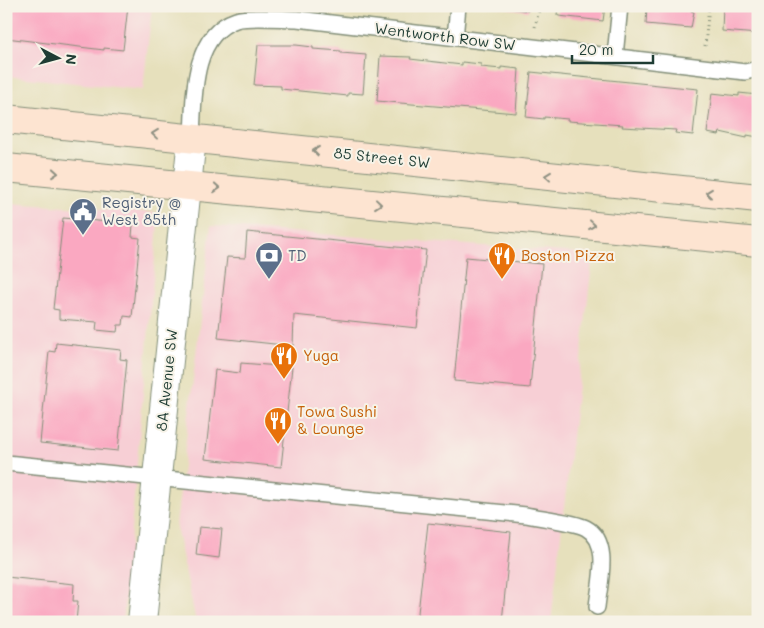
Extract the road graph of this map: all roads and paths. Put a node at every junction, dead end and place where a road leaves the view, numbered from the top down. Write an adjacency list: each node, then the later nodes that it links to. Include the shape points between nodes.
1 (458, 6): 5 (lane)
2 (620, 6): 6 (lane)
3 (709, 6): 7 (path)
4 (298, 13): 5 (lane, Wentworth Row SW); 10 (lane, Wentworth Row SW, via 237,19 220,28 210,39 200,63)
5 (455, 38): 6 (lane, Wentworth Row SW)
6 (615, 56): 7 (lane, Wentworth Row SW)
7 (703, 67): 8 (lane, Wentworth Row SW, via 745,72)
8 (758, 69)
9 (6, 119): 10 (main road, 85 Street SW, one-way to 9)
10 (192, 138): 12 (street, 8A Avenue SW); 13 (main road, 85 Street SW, one-way to 10)
11 (6, 168): 12 (main road, one-way to 12)
12 (187, 185): 14 (main road, one-way to 14); 16 (street, 8A Avenue SW)
13 (758, 198)
14 (758, 242)
15 (6, 463): 16 (lane)
16 (157, 478): 17 (lane, via 526,515 586,528 599,541 602,561); 18 (street, 8A Avenue SW)
17 (597, 607)
18 (142, 622)

